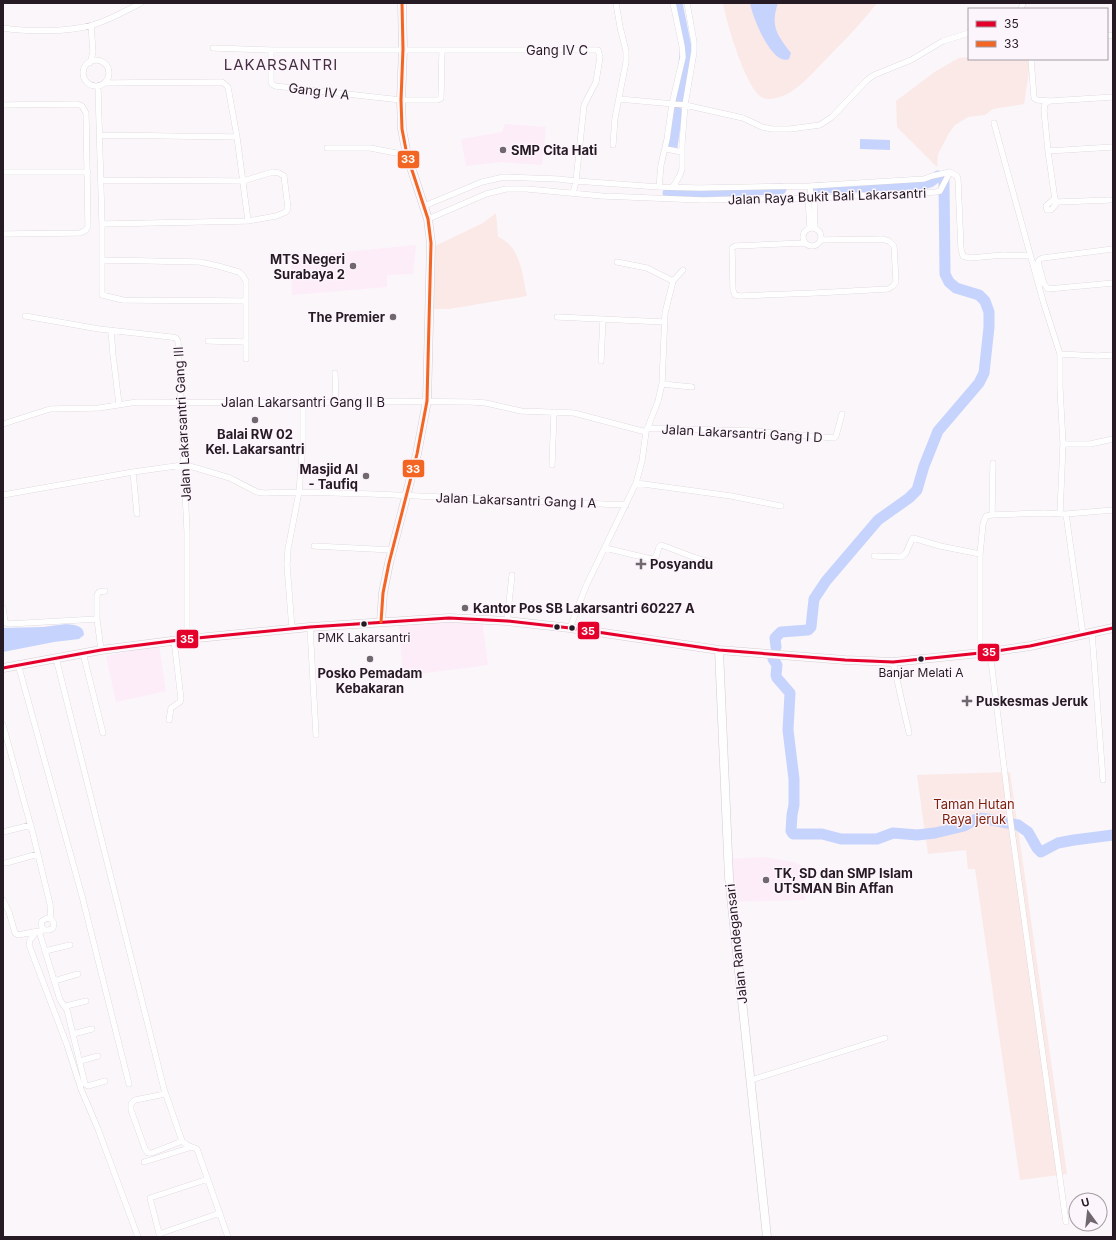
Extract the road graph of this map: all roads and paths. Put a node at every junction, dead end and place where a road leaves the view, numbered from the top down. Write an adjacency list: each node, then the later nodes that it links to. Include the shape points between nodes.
1 (141, 3): 6 (street, via 108,20)
2 (402, 3): 10 (street)
3 (616, 3): 20 (street, via 626,51)
4 (673, 3): 23 (street, via 683,57)
5 (687, 3): 25 (street, via 694,52)
6 (91, 25): 7 (street, via 39,31); 13 (street)
7 (3, 28)
8 (968, 33): 25 (street, via 943,41 911,60 874,75 832,117 820,125 772,129 743,118)
9 (213, 48): 11 (street, Gang IV C)
10 (403, 49): 11 (street, Gang IV C); 12 (street, Gang IV C); 21 (street)
11 (271, 50): 21 (street, Gang IV A, via 271,82 275,86)
12 (442, 51): 21 (street, Gang IV A, via 441,98); 41 (street, Gang IV C, via 598,50 600,57 596,82 582,114)
13 (93, 52): 15 (street); 16 (street)
14 (1031, 60): 22 (street, via 1034,98)
15 (98, 61): 16 (street); 17 (street, via 108,68 109,76)
16 (90, 63): 18 (street, via 84,69 84,77 88,83)
17 (104, 84): 18 (street); 28 (street, via 222,82 228,87)
18 (98, 86): 27 (street)
19 (1113, 97): 22 (street)
20 (619, 99): 23 (street); 29 (street)
21 (401, 100): 35 (street, via 402,129)
22 (1050, 101): 33 (street, via 1045,104 1044,110)
23 (672, 104): 25 (street); 32 (street)
24 (3, 105): 37 (street, via 82,106 86,113)
25 (685, 105): 34 (street)
26 (994, 123): 56 (street)
27 (100, 135): 28 (street); 39 (street)
28 (237, 137): 40 (street)
29 (613, 145)
30 (327, 148): 35 (street, via 370,148)
31 (1113, 148): 33 (street)
32 (666, 149): 34 (street); 42 (street)
33 (1048, 151): 46 (street, via 1056,200)
34 (682, 152): 43 (street, via 682,169)
35 (407, 155): 47 (street)
36 (3, 172): 37 (street)
37 (88, 172): 52 (street, via 86,230 80,233)
38 (949, 174): 45 (street, Jalan Raya Bukit Bali Lakarsantri); 45 (street, Jalan Raya Bukit Bali Lakarsantri, via 940,191); 56 (street, via 957,176 958,180 963,256)
39 (101, 180): 40 (street); 50 (street)
40 (243, 180): 49 (street); 49 (street, via 273,172 284,176 288,208 284,214)
41 (576, 182): 42 (street, Jalan Raya Bukit Bali Lakarsantri); 44 (street); 47 (street, Jalan Raya Bukit Bali Lakarsantri, via 504,177 482,182)
42 (659, 187): 43 (street, Jalan Raya Bukit Bali Lakarsantri)
43 (673, 187): 45 (street, Jalan Raya Bukit Bali Lakarsantri)
44 (573, 193): 45 (street, Jalan Raya Bukit Bali Lakarsantri, via 702,200); 48 (street, Jalan Raya Bukit Bali Lakarsantri, via 506,190 486,194)
45 (811, 193): 51 (street)
46 (1110, 200)
47 (424, 206): 48 (street)
48 (428, 218): 77 (street, via 431,243)
49 (248, 221): 50 (street)
50 (102, 224): 57 (street)
51 (813, 228): 53 (street, via 820,234); 54 (street, via 803,233)
52 (3, 234)
53 (820, 240): 54 (street, via 814,246); 54 (street, via 889,241 894,246 896,282 888,288 815,294 735,295 732,248)
54 (805, 243)
55 (1113, 249): 61 (street, via 1043,258 1038,262 1044,284 1048,289)
56 (1031, 256): 70 (street)
57 (103, 260): 62 (street, via 200,262 239,272 246,281); 62 (street, via 102,296 123,300)
58 (617, 262): 60 (street, via 647,268)
59 (683, 270): 60 (street)
60 (673, 281): 66 (street)
61 (1113, 283)
62 (245, 301): 69 (street)
63 (25, 316): 67 (street, Jalan Lakarsantri Gang III)
64 (556, 317): 65 (street)
65 (603, 319): 66 (street); 73 (street)
66 (665, 322): 75 (street)
67 (111, 330): 78 (street, Jalan Lakarsantri Gang III, via 176,338); 81 (street)
68 (208, 341): 69 (street)
69 (246, 342): 72 (street)
70 (1060, 354): 71 (street); 87 (street)
71 (1113, 355)
72 (246, 359)
73 (600, 361)
74 (335, 373): 79 (street)
75 (662, 384): 76 (street); 85 (street)
76 (692, 387)
77 (426, 401): 79 (street, Jalan Lakarsantri Gang II B); 82 (street, Jalan Lakarsantri Gang II B, via 486,403 521,411); 95 (street)
78 (180, 402): 80 (street, Jalan Lakarsantri Gang II B); 81 (street, Jalan Lakarsantri Gang II B); 89 (street, Jalan Lakarsantri Gang III)
79 (336, 402): 80 (street, Jalan Lakarsantri Gang II B)
80 (303, 403): 93 (street)
81 (119, 404): 84 (street, Jalan Lakarsantri Gang II B, via 99,408 50,409)
82 (554, 412): 85 (street, Jalan Lakarsantri Gang II B, via 583,415); 90 (street)
83 (842, 414): 85 (street, Jalan Lakarsantri Gang I D, via 834,438 754,431)
84 (3, 424)
85 (647, 430): 92 (street)
86 (1113, 439): 87 (street, via 1090,444)
87 (1063, 444): 100 (street)
88 (993, 463): 101 (street)
89 (183, 465): 91 (street); 93 (street, Jalan Lakarsantri Gang I A, via 230,478 257,492); 120 (street, Jalan Lakarsantri Gang III, via 188,531)
90 (552, 465)
91 (133, 472): 94 (street); 99 (street)
92 (636, 483): 96 (street); 97 (street, via 731,496)
93 (299, 492): 95 (street, Jalan Lakarsantri Gang I A); 117 (street, via 287,565)
94 (3, 495)
95 (407, 496): 96 (street, Jalan Lakarsantri Gang I A); 104 (street)
96 (626, 505): 103 (street)
97 (781, 506)
98 (1113, 510): 100 (street)
99 (137, 514)
100 (1063, 514): 101 (street); 119 (street)
101 (992, 515): 105 (street, via 986,516 983,524)
102 (314, 546): 104 (street)
103 (605, 548): 107 (street, via 651,559 656,557 661,545); 115 (street, via 586,586)
104 (392, 550): 113 (street, via 383,593)
105 (980, 554): 106 (street, via 916,538 912,539 902,557); 126 (street)
106 (874, 556)
107 (707, 561)
108 (512, 576): 112 (street)
109 (105, 591): 111 (street, via 97,595)
110 (3, 608): 111 (street, via 5,622 8,624)
111 (97, 619): 122 (street)
112 (507, 621): 113 (street, via 449,618); 115 (street)
113 (381, 622): 114 (street)
114 (310, 627): 117 (street); 135 (street)
115 (570, 628): 123 (street)
116 (1113, 628): 118 (street)
117 (292, 629): 120 (street)
118 (1092, 633): 119 (street); 136 (street)
119 (1083, 635): 124 (street)
120 (187, 639): 121 (street)
121 (174, 640): 122 (street); 131 (street, via 182,699 171,708)
122 (101, 650): 125 (street)
123 (719, 650): 128 (street); 155 (street, Jalan Randegansari, via 729,877)
124 (990, 652): 126 (street); 164 (street)
125 (83, 653): 127 (street); 133 (street)
126 (980, 653): 128 (street)
127 (56, 658): 129 (street); 158 (street)
128 (893, 662): 134 (street)
129 (18, 664): 130 (street); 157 (street, via 82,896)
130 (3, 668)
131 (168, 720)
132 (3, 725): 137 (street)
133 (103, 733)
134 (909, 733)
135 (316, 735)
136 (1103, 780)
137 (31, 825): 138 (street); 139 (street)
138 (3, 832)
139 (38, 854): 140 (street); 142 (street)
140 (6, 863)
141 (3, 900): 143 (street, via 15,933 18,935)
142 (51, 919): 143 (street, via 42,921); 143 (street, via 54,923 53,928)
143 (40, 931): 145 (street); 166 (street, via 30,940 29,945)
144 (70, 945): 145 (street)
145 (45, 951): 147 (street)
146 (78, 974): 147 (street)
147 (54, 981): 149 (street, via 60,1000)
148 (86, 1001): 149 (street)
149 (66, 1006): 151 (street)
150 (92, 1029): 151 (street)
151 (73, 1034): 154 (street)
152 (885, 1038): 155 (street)
153 (98, 1056): 154 (street)
154 (80, 1061): 156 (street, via 86,1086)
155 (751, 1080): 168 (street, Jalan Randegansari)
156 (106, 1081)
157 (129, 1084)
158 (165, 1094): 159 (street); 159 (street, via 135,1100 131,1104 145,1149 152,1153)
159 (182, 1141): 160 (street)
160 (192, 1147): 161 (street); 162 (street, via 197,1149)
161 (144, 1162)
162 (208, 1179): 163 (street); 165 (street, via 150,1198)
163 (220, 1213): 165 (street); 167 (street)
164 (1066, 1222)
165 (160, 1236)
166 (138, 1237)
167 (228, 1237)
168 (767, 1237)

